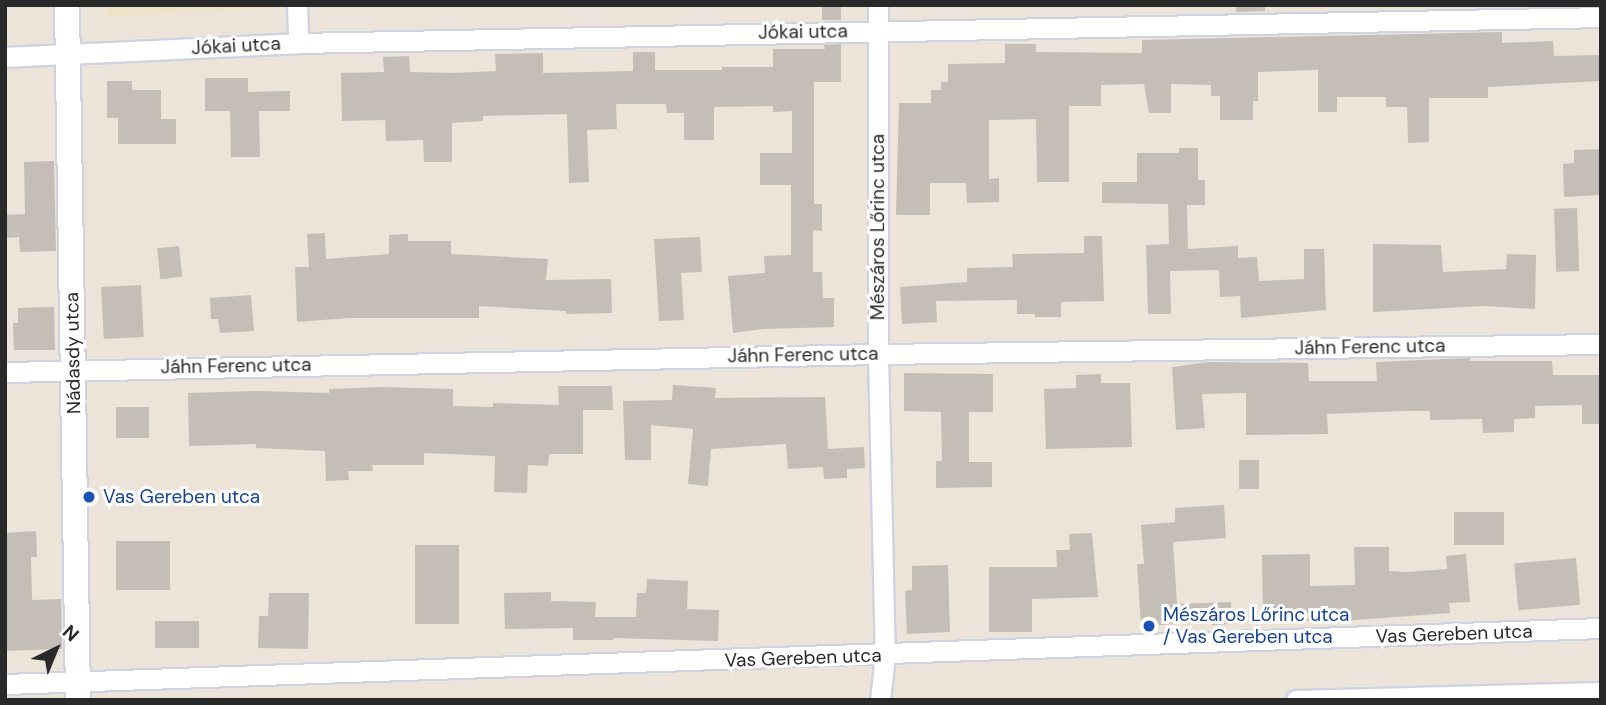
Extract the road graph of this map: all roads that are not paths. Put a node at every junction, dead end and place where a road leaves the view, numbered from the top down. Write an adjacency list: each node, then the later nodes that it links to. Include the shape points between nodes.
1 (67, 5): 7 (street, Nádasdy utca)
2 (298, 5): 6 (street)
3 (878, 5): 5 (street, Mészáros Lőrinc utca)
4 (1601, 17): 5 (street, Jókai utca)
5 (878, 31): 6 (street, Jókai utca); 10 (street, Mészáros Lőrinc utca)
6 (298, 43): 7 (street, Jókai utca)
7 (67, 55): 8 (street, Jókai utca); 11 (street, Nádasdy utca)
8 (5, 57)
9 (1601, 344): 10 (street, Jáhn Ferenc utca)
10 (878, 354): 11 (street, Jáhn Ferenc utca); 14 (street, Mészáros Lőrinc utca)
11 (73, 369): 12 (street, Jáhn Ferenc utca); 16 (street, Nádasdy utca)
12 (5, 372)
13 (1601, 628): 14 (street, Vas Gereben utca)
14 (885, 655): 16 (street, Vas Gereben utca); 18 (street, Mészáros Lőrinc utca)
15 (5, 684): 16 (street, Vas Gereben utca)
16 (78, 690)
17 (1601, 692): 19 (street)
18 (880, 700)
19 (1296, 700)

